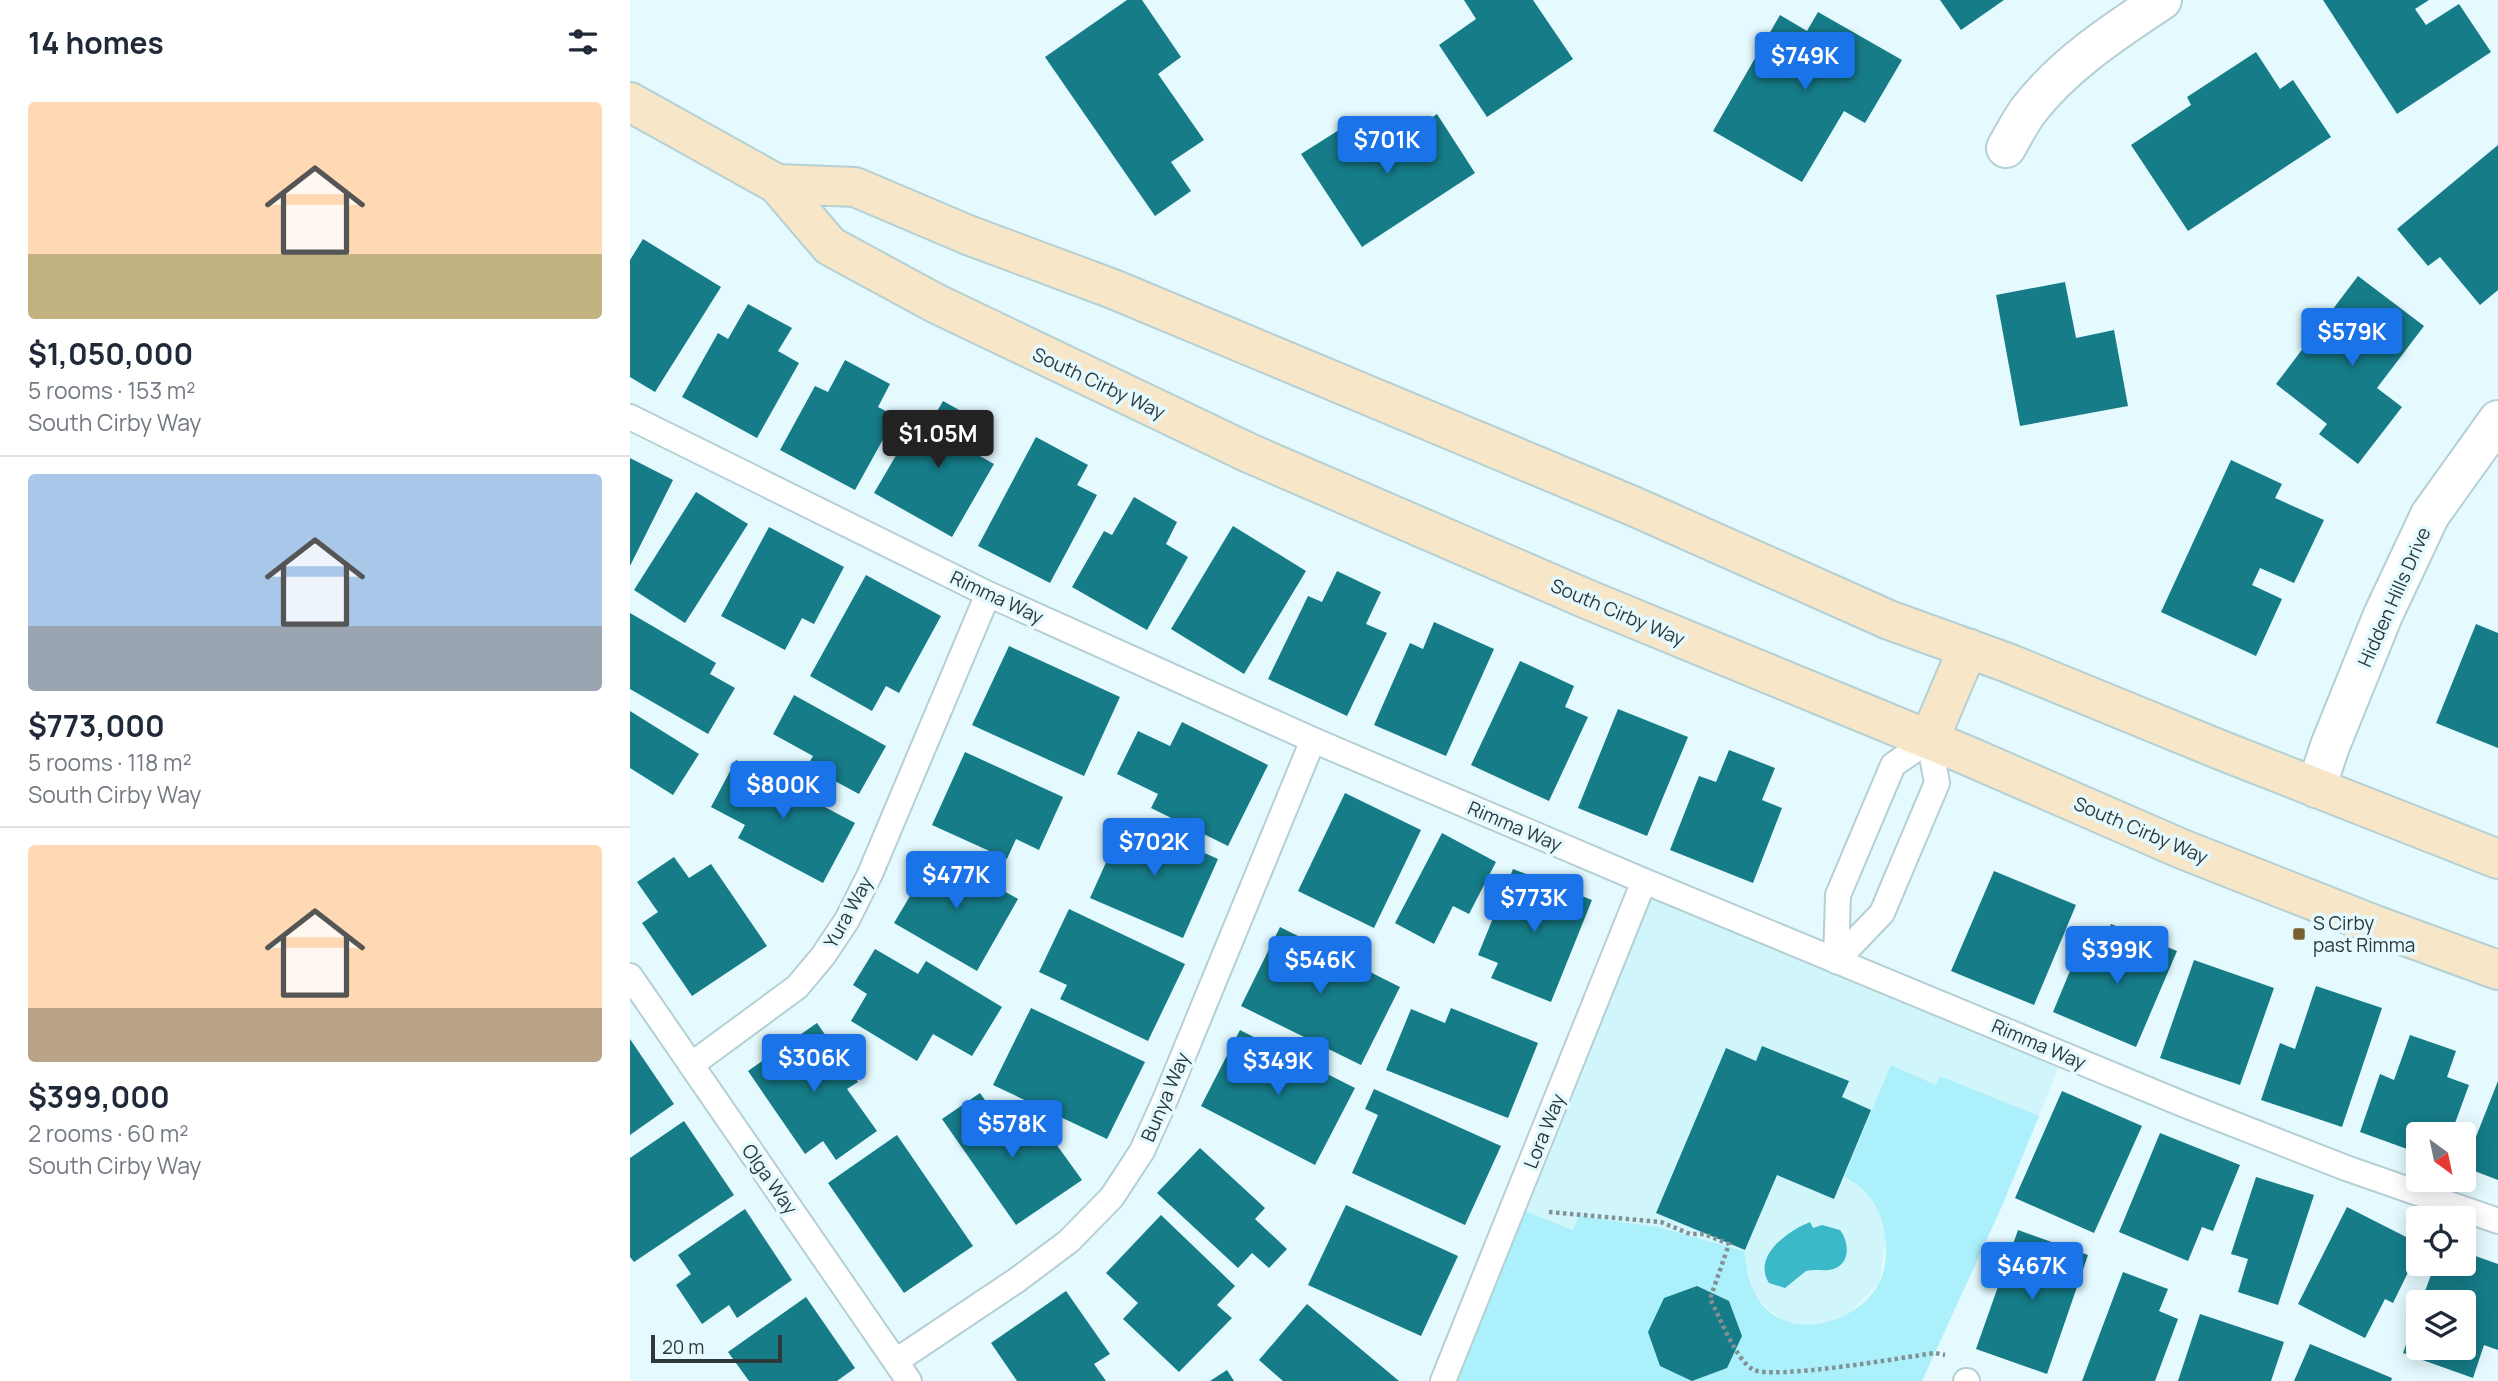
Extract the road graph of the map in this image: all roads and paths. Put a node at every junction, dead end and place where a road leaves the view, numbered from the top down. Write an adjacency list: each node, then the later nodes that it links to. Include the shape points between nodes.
1 (2162, 0): 3 (street, via 2060,75 2028,111)
2 (630, 102): 4 (main road, South Cirby Way)
3 (2006, 148)
4 (777, 184): 8 (main road, South Cirby Way, via 855,187 1113,289 1633,506 1889,620); 10 (main road, South Cirby Way, via 830,246 1080,374 1249,453 1589,600)
5 (630, 417): 7 (lane, Rimma Way)
6 (2498, 420): 11 (street, Hidden Hills Drive, via 2430,516 2383,615)
7 (988, 594): 9 (lane, Rimma Way); 17 (lane, Yura Way, via 847,920 797,987)
8 (1968, 648): 10 (main road); 11 (main road, South Cirby Way)
9 (1313, 740): 13 (lane, Rimma Way); 20 (lane, Bunya Way, via 1142,1151 1112,1197 1069,1241)
10 (1929, 740): 14 (lane, via 1893,765 1838,895); 14 (lane, via 1937,783 1882,913); 15 (main road, South Cirby Way, via 2182,849)
11 (2316, 788): 12 (main road, South Cirby Way)
12 (2498, 859)
13 (1644, 881): 14 (lane, Rimma Way); 18 (lane, Lora Way)
14 (1836, 961): 19 (lane, Rimma Way, via 2262,1136)
15 (2498, 970)
16 (630, 976): 17 (lane, Olga Way)
17 (691, 1065): 20 (lane, Olga Way)
18 (1513, 1209): 21 (lane, Lora Way); 22 (path, via 1661,1222 1729,1244 1710,1299 1741,1358 1753,1370 1780,1374 1935,1353 1955,1358)
19 (2498, 1221)
20 (902, 1371)
21 (1443, 1381)
22 (1966, 1381)

